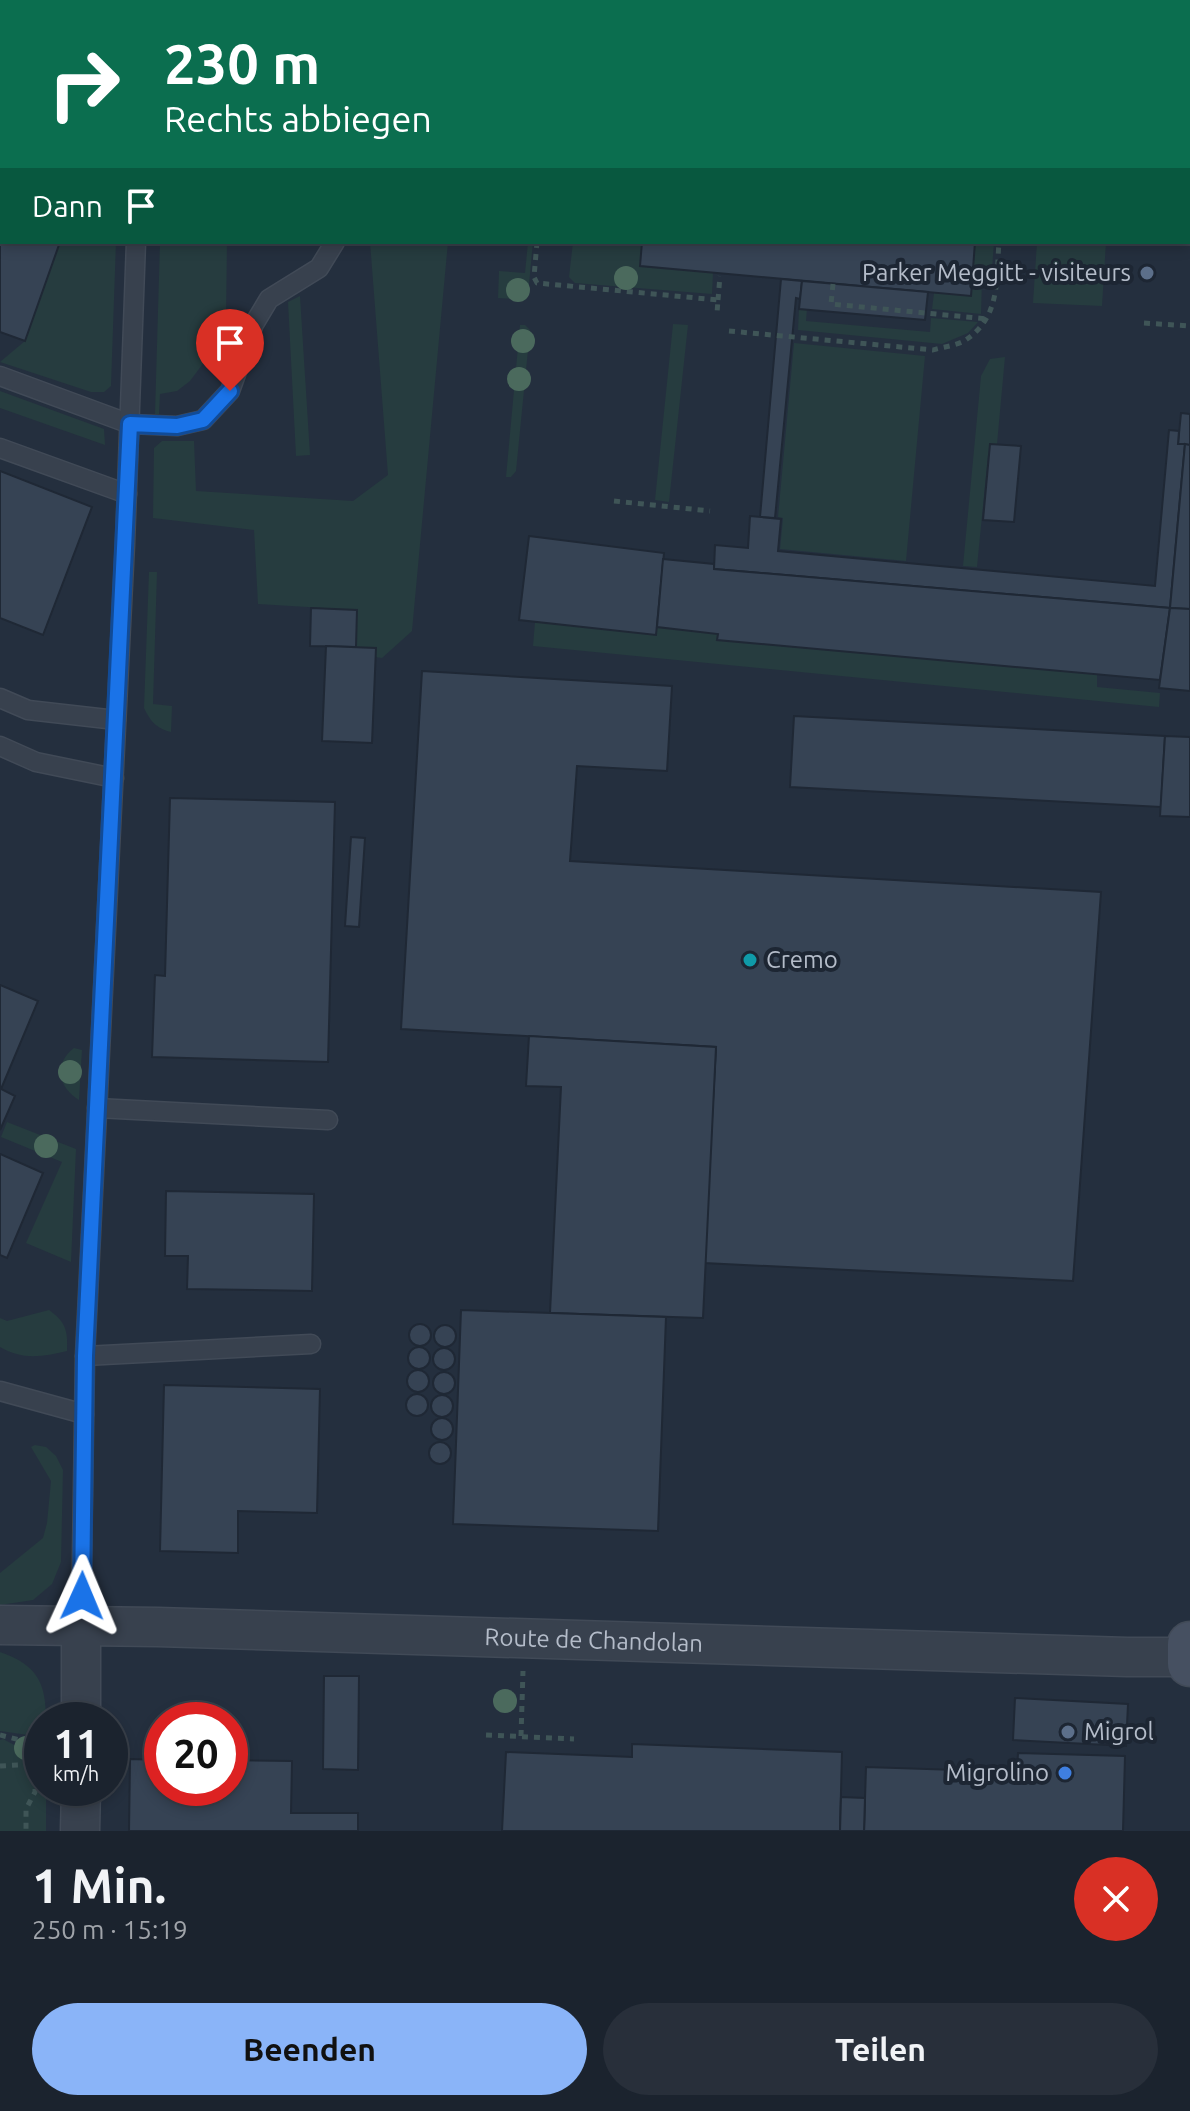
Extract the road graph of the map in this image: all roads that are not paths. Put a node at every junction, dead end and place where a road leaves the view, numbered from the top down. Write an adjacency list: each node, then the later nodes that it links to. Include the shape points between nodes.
1 (136, 244): 4 (lane)
2 (334, 244): 4 (lane, via 319,268 269,299 254,324 230,391 203,420 177,426)
3 (0, 376): 4 (lane)
4 (130, 424): 6 (lane)
5 (0, 448): 6 (lane)
6 (127, 494): 8 (lane)
7 (0, 698): 8 (lane, via 28,710)
8 (116, 720): 10 (lane)
9 (0, 746): 10 (lane, via 36,762)
10 (114, 778): 11 (lane)
11 (97, 1108): 12 (lane); 14 (lane)
12 (328, 1120)
13 (311, 1344): 14 (lane)
14 (85, 1356): 16 (lane)
15 (0, 1391): 16 (lane)
16 (84, 1414): 18 (lane)
17 (0, 1625): 18 (street, Route de Chandolan)
18 (81, 1626): 19 (street, Route de Chandolan); 20 (street)
19 (1190, 1655)
20 (81, 1702)
21 (81, 1806): 22 (street)
22 (80, 1831)

